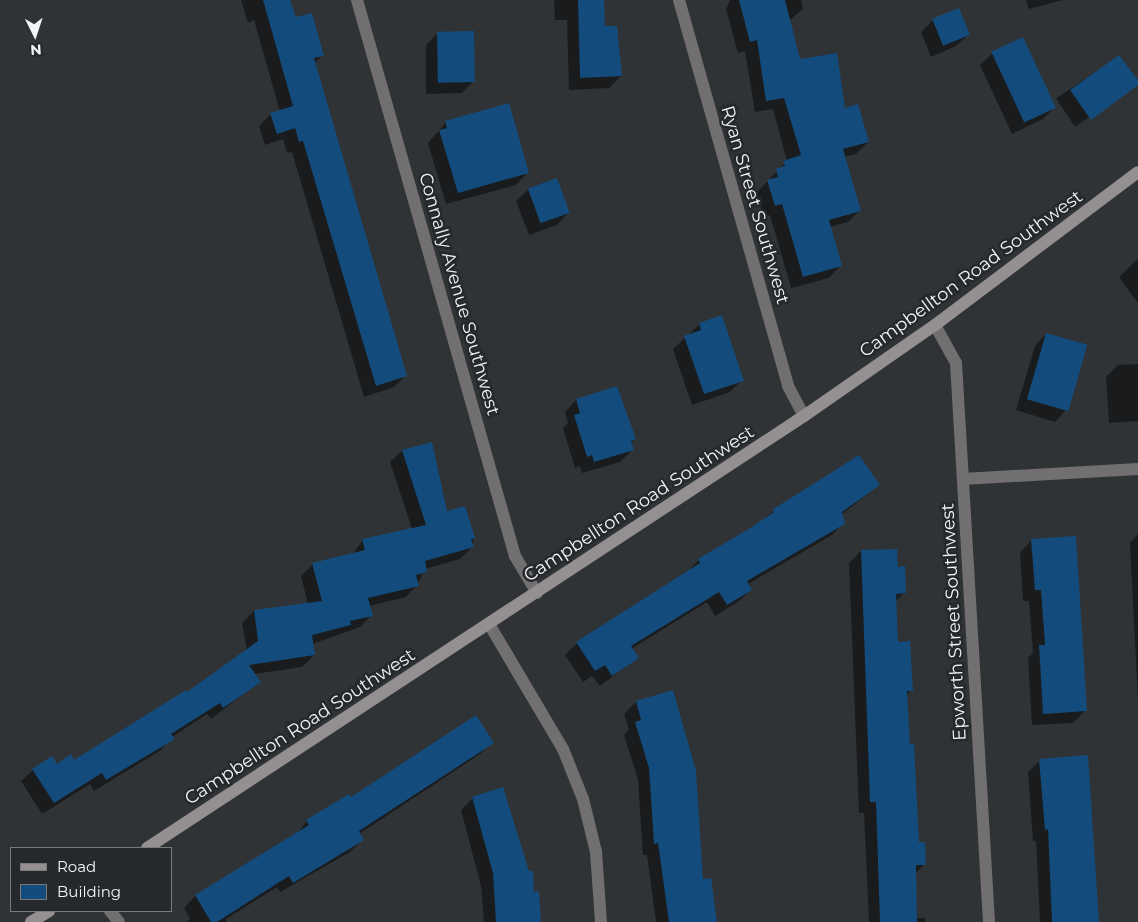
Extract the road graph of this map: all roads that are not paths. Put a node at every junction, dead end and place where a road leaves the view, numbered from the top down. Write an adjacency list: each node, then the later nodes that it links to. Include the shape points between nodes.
1 (357, 0): 8 (street, Connally Avenue Southwest, via 515,556)
2 (679, 0): 5 (street, Ryan Street Southwest, via 788,386)
3 (1138, 172): 4 (main road, Campbellton Road Southwest)
4 (935, 325): 5 (main road, Campbellton Road Southwest); 7 (street, Epworth Street Southwest, via 956,363)
5 (804, 416): 8 (main road, Campbellton Road Southwest)
6 (1138, 469): 7 (street)
7 (963, 479): 16 (street, Epworth Street Southwest)
8 (537, 593): 9 (main road, Campbellton Road Southwest)
9 (488, 624): 10 (main road, Campbellton Road Southwest); 15 (street, via 564,749 583,799 596,852)
10 (149, 847)
11 (48, 912): 13 (main road)
12 (111, 912): 14 (street)
13 (31, 922)
14 (119, 922)
15 (601, 922)
16 (989, 922)

